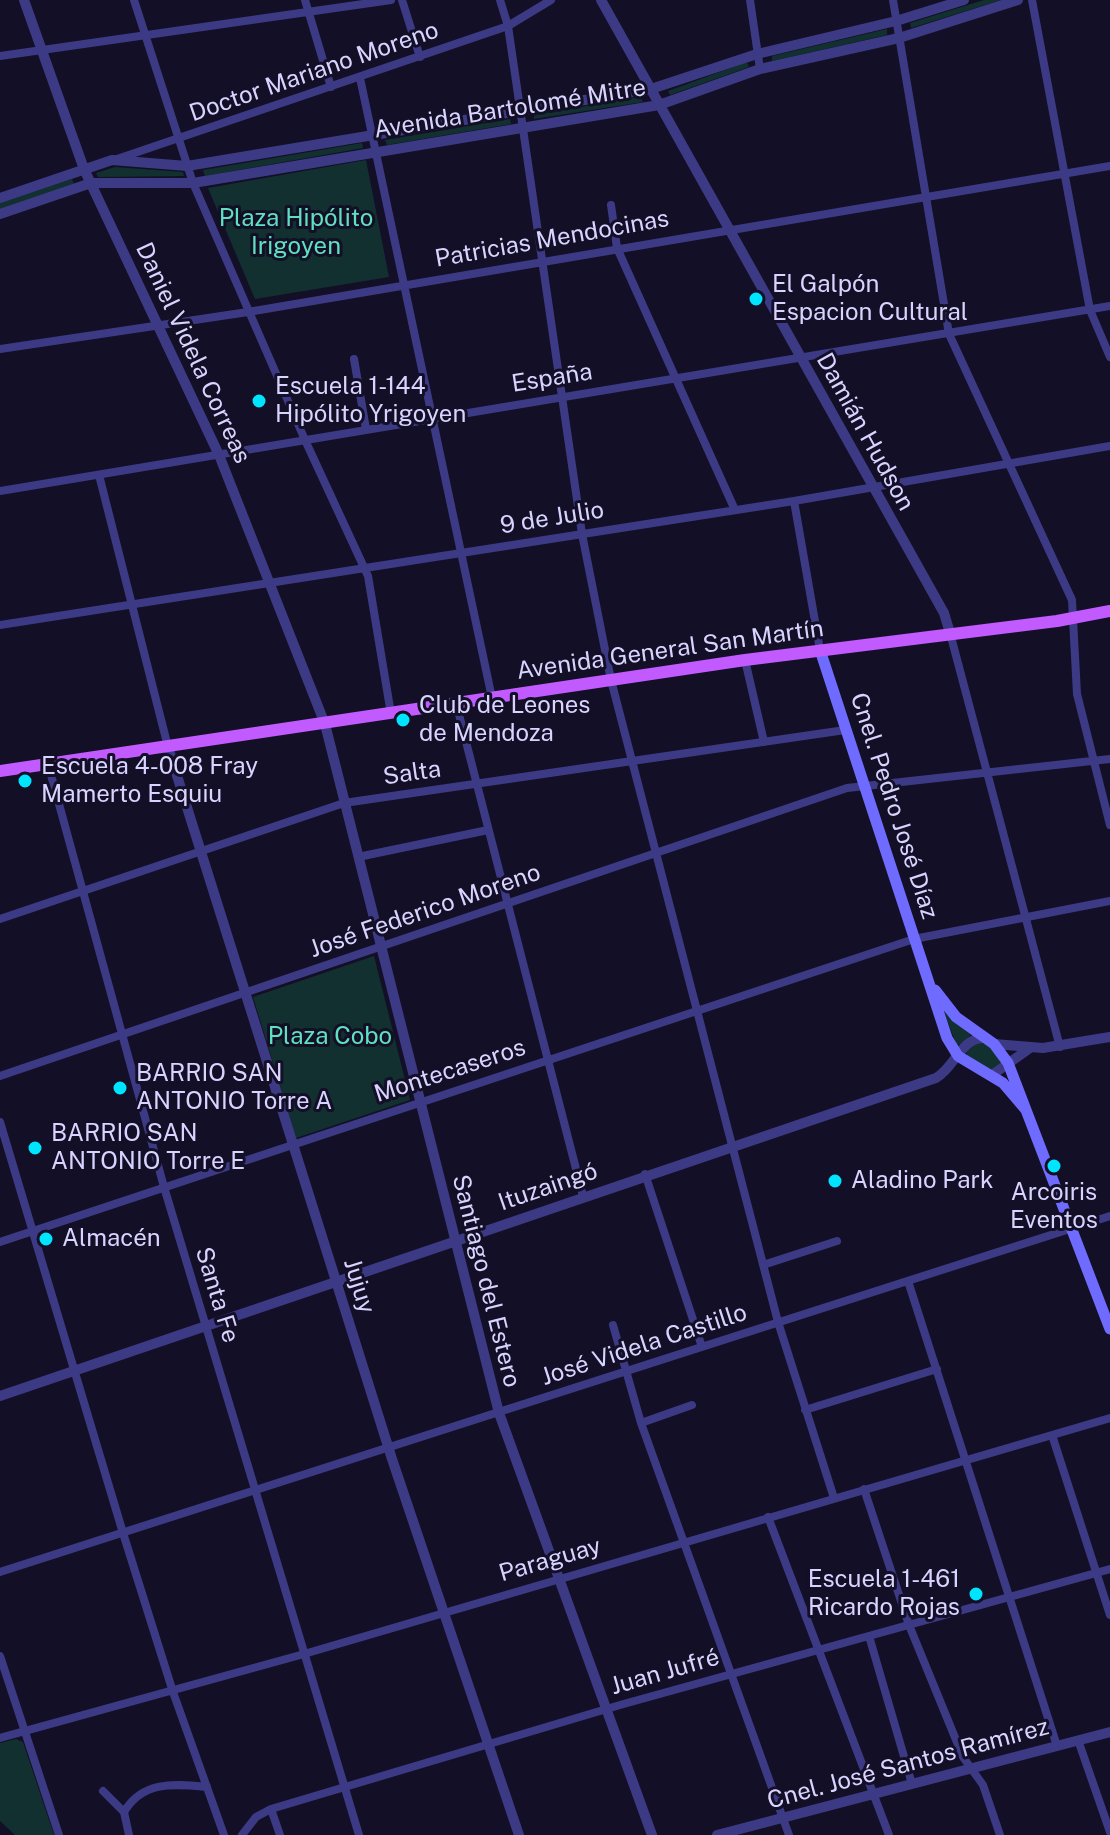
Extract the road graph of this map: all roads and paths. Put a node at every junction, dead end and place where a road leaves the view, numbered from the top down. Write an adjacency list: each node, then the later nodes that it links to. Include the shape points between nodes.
1 (24, 0): 19 (street, Daniel Videla Correas)
2 (134, 0): 17 (street)
3 (305, 0): 14 (street)
4 (391, 0): 14 (street)
5 (402, 0): 22 (street)
6 (500, 0): 16 (street)
7 (551, 0): 16 (street, Doctor Mariano Moreno)
8 (601, 0): 26 (street, Damián Hudson)
9 (750, 0): 20 (street)
10 (893, 0): 15 (street)
11 (964, 0): 15 (street, Avenida Bartolomé Mitre)
12 (1018, 0): 18 (street, Avenida Bartolomé Mitre)
13 (1032, 0): 37 (street)
14 (309, 12): 17 (street); 25 (street)
15 (896, 21): 18 (street); 20 (street, Avenida Bartolomé Mitre)
16 (508, 26): 22 (street, Doctor Mariano Moreno); 28 (street)
17 (144, 35): 19 (street); 31 (street)
18 (899, 38): 23 (street, Avenida Bartolomé Mitre); 40 (street)
19 (41, 50): 21 (street); 36 (street, Daniel Videla Correas)
20 (757, 54): 23 (street); 26 (street, Avenida Bartolomé Mitre)
21 (0, 56)
22 (420, 57): 24 (street, Doctor Mariano Moreno)
23 (760, 69): 27 (street, Avenida Bartolomé Mitre)
24 (360, 78): 25 (street, Doctor Mariano Moreno); 30 (street)
25 (331, 87): 31 (street, Doctor Mariano Moreno)
26 (651, 89): 27 (street, Damián Hudson); 28 (street, Avenida Bartolomé Mitre)
27 (659, 105): 29 (street, Avenida Bartolomé Mitre); 44 (street, Damián Hudson)
28 (521, 112): 29 (street); 30 (street, Avenida Bartolomé Mitre)
29 (523, 127): 32 (street, Avenida Bartolomé Mitre); 46 (street)
30 (372, 137): 32 (street); 34 (street, Avenida Bartolomé Mitre)
31 (177, 140): 33 (street, Doctor Mariano Moreno); 34 (street)
32 (375, 151): 39 (street, Avenida Bartolomé Mitre); 47 (street)
33 (112, 160): 34 (street, Avenida Bartolomé Mitre); 36 (street, Doctor Mariano Moreno)
34 (187, 166): 39 (street)
35 (1110, 166): 37 (street, Patricias Mendocinas)
36 (84, 169): 38 (street, Daniel Videla Correas); 41 (street)
37 (1063, 173): 40 (street, Patricias Mendocinas); 49 (street)
38 (91, 183): 39 (street, Avenida Bartolomé Mitre); 43 (street, Avenida Bartolomé Mitre); 51 (street, Daniel Videla Correas)
39 (193, 183): 50 (street)
40 (925, 196): 44 (street, Patricias Mendocinas); 52 (street)
41 (0, 198)
42 (611, 205): 45 (street)
43 (0, 214)
44 (729, 230): 45 (street, Patricias Mendocinas); 56 (street, Damián Hudson)
45 (617, 248): 46 (street, Patricias Mendocinas); 57 (street)
46 (543, 261): 47 (street, Patricias Mendocinas); 58 (street)
47 (402, 286): 50 (street, Patricias Mendocinas); 59 (street)
48 (1110, 306): 49 (street, España)
49 (1090, 310): 52 (street, España); 54 (street)
50 (248, 312): 51 (street, Patricias Mendocinas); 61 (street)
51 (159, 326): 53 (street, Patricias Mendocinas); 63 (street, Daniel Videla Correas)
52 (949, 334): 56 (street, España); 64 (street)
53 (0, 349)
54 (1110, 357)
55 (354, 359): 60 (street)
56 (801, 360): 57 (street, España); 66 (street, Damián Hudson)
57 (676, 380): 58 (street, España); 69 (street)
58 (564, 396): 59 (street, España); 70 (street)
59 (430, 418): 60 (street, España); 71 (street)
60 (366, 429): 61 (street, España)
61 (305, 440): 63 (street, España); 72 (street)
62 (1110, 446): 64 (street, 9 de Julio)
63 (219, 455): 65 (street, España); 73 (street, Daniel Videla Correas)
64 (1009, 463): 66 (street, 9 de Julio); 76 (street, via 1070,594)
65 (99, 475): 67 (street, España); 74 (street)
66 (873, 487): 68 (street, 9 de Julio); 78 (street, Damián Hudson, via 944,613)
67 (0, 491)
68 (794, 501): 69 (street, 9 de Julio); 79 (street)
69 (735, 510): 70 (street, 9 de Julio)
70 (582, 534): 71 (street, 9 de Julio); 81 (street)
71 (460, 552): 72 (street, 9 de Julio); 82 (street)
72 (365, 568): 73 (street, 9 de Julio); 84 (street)
73 (271, 581): 74 (street, 9 de Julio); 85 (street, Daniel Videla Correas)
74 (134, 603): 77 (street, 9 de Julio); 88 (street)
75 (1110, 611): 76 (main road, Avenida General San Martín)
76 (1075, 618): 78 (main road, Avenida General San Martín); 90 (street, via 1077,694)
77 (0, 625)
78 (950, 633): 79 (main road, Avenida General San Martín); 94 (street)
79 (820, 650): 80 (main road, Avenida General San Martín); 86 (main road, Cnel. Pedro José Díaz)
80 (745, 660): 81 (main road, Avenida General San Martín); 87 (street)
81 (611, 680): 82 (main road, Avenida General San Martín); 91 (street)
82 (492, 698): 83 (main road, Avenida General San Martín)
83 (456, 703): 84 (main road, Avenida General San Martín); 95 (street)
84 (391, 714): 85 (main road, Avenida General San Martín)
85 (325, 724): 88 (main road, Avenida General San Martín); 97 (street, Santiago del Estero)
86 (845, 730): 87 (street, Salta); 96 (main road, Cnel. Pedro José Díaz)
87 (764, 742): 91 (street, Salta)
88 (168, 747): 92 (main road, Avenida General San Martín); 100 (street, Jujuy)
89 (1110, 759): 90 (street, José Federico Moreno)
90 (1093, 761): 94 (street, José Federico Moreno); 98 (street)
91 (631, 762): 95 (street, Salta); 101 (street)
92 (48, 764): 93 (main road, Avenida General San Martín); 103 (street, Santa Fe)
93 (0, 771)
94 (985, 771): 96 (street, José Federico Moreno); 106 (street)
95 (476, 784): 97 (street, Salta); 99 (street)
96 (862, 784): 101 (street, José Federico Moreno); 108 (main road, Cnel. Pedro José Díaz)
97 (344, 803): 100 (street, Salta); 102 (street, Santiago del Estero)
98 (1110, 825)
99 (488, 830): 102 (street); 105 (street)
100 (201, 851): 103 (street, Salta); 111 (street, Jujuy)
101 (655, 852): 105 (street, José Federico Moreno); 112 (street)
102 (358, 857): 109 (street, Santiago del Estero)
103 (80, 892): 107 (street, Salta); 113 (street, Santa Fe)
104 (1110, 901): 106 (street, Montecaseros)
105 (507, 904): 109 (street, José Federico Moreno); 120 (street)
106 (1025, 917): 108 (street, Montecaseros); 116 (street)
107 (0, 919)
108 (914, 939): 110 (main road, Cnel. Pedro José Díaz); 112 (street, Montecaseros)
109 (380, 949): 111 (street, José Federico Moreno); 123 (street, Santiago del Estero)
110 (927, 976): 115 (main road, Cnel. Pedro José Díaz, via 956,1017); 118 (main road, Cnel. Pedro José Díaz, via 947,1038)
111 (246, 994): 113 (street, José Federico Moreno); 127 (street, Jujuy)
112 (697, 1009): 120 (street, Montecaseros); 126 (street)
113 (122, 1037): 122 (street, José Federico Moreno); 129 (street, Santa Fe)
114 (1110, 1037): 116 (street)
115 (982, 1038): 118 (street, Ituzaingó, via 968,1042); 119 (main road, Cnel. Pedro José Díaz)
116 (1060, 1047): 117 (street)
117 (1030, 1048): 119 (street); 119 (street)
118 (962, 1056): 121 (main road); 126 (street, Ituzaingó, via 936,1078)
119 (1002, 1057): 121 (street); 124 (main road)
120 (548, 1060): 123 (street, Montecaseros); 130 (street)
121 (992, 1075): 124 (main road)
122 (0, 1076)
123 (420, 1101): 127 (street, Montecaseros); 134 (street, Santiago del Estero)
124 (1026, 1110): 132 (main road)
125 (0, 1122): 133 (street)
126 (733, 1144): 128 (street, Ituzaingó); 137 (street)
127 (293, 1145): 129 (street, Montecaseros); 138 (street, Jujuy)
128 (645, 1174): 130 (street, Ituzaingó); 144 (street)
129 (164, 1187): 133 (street, Montecaseros); 141 (street, Santa Fe)
130 (583, 1196): 134 (street, Ituzaingó)
131 (1110, 1216): 132 (street, José Videla Castillo)
132 (1072, 1229): 139 (street, José Videla Castillo); 143 (main road)
133 (32, 1232): 136 (street, Montecaseros); 146 (street)
134 (454, 1240): 138 (street, Ituzaingó); 151 (street, Santiago del Estero)
135 (837, 1241): 137 (street)
136 (0, 1242)
137 (763, 1265): 140 (street)
138 (336, 1281): 141 (street, Ituzaingó); 155 (street, Jujuy)
139 (908, 1281): 140 (street, José Videla Castillo); 145 (street)
140 (778, 1322): 144 (street, José Videla Castillo); 150 (street)
141 (205, 1325): 146 (street, Ituzaingó); 158 (street, Santa Fe)
142 (613, 1325): 147 (street)
143 (1110, 1329)
144 (702, 1347): 147 (street, José Videla Castillo)
145 (937, 1369): 150 (street); 156 (street)
146 (74, 1370): 148 (street, Ituzaingó); 161 (street)
147 (625, 1373): 151 (street, José Videla Castillo); 153 (street)
148 (0, 1396)
149 (692, 1405): 153 (street)
150 (805, 1410): 159 (street)
151 (499, 1413): 155 (street, José Videla Castillo); 166 (street, Santiago del Estero)
152 (1110, 1418): 154 (street, Paraguay)
153 (641, 1423): 162 (street)
154 (1052, 1435): 156 (street, Paraguay); 165 (street)
155 (389, 1448): 158 (street, José Videla Castillo); 168 (street, Jujuy)
156 (966, 1460): 157 (street, Paraguay); 167 (street)
157 (864, 1489): 159 (street, Paraguay); 170 (street)
158 (255, 1491): 161 (street, José Videla Castillo); 173 (street, Santa Fe)
159 (834, 1498): 160 (street, Paraguay)
160 (768, 1517): 162 (street, Paraguay); 172 (street)
161 (123, 1533): 164 (street, José Videla Castillo); 176 (street)
162 (684, 1541): 166 (street, Paraguay); 175 (street)
163 (1110, 1569): 165 (street, Juan Jufré)
164 (0, 1572)
165 (1096, 1573): 167 (street, Juan Jufré); 169 (street)
166 (559, 1578): 168 (street, Paraguay); 177 (street, Santiago del Estero)
167 (1010, 1597): 170 (street, Juan Jufré); 183 (street)
168 (443, 1612): 173 (street, Paraguay); 182 (street, Jujuy)
169 (1110, 1615)
170 (909, 1625): 171 (street, Juan Jufré); 184 (street)
171 (869, 1636): 172 (street, Juan Jufré); 185 (street)
172 (816, 1651): 175 (street, Juan Jufré); 189 (street)
173 (304, 1654): 176 (street, Paraguay); 187 (street, Santa Fe)
174 (0, 1656): 178 (street)
175 (731, 1674): 177 (street, Juan Jufré); 192 (street)
176 (173, 1692): 178 (street, Paraguay); 186 (street)
177 (607, 1710): 182 (street, Juan Jufré); 201 (street, Santiago del Estero)
178 (26, 1732): 180 (street, Paraguay); 194 (street)
179 (1110, 1732): 181 (street, Cnel. José Santos Ramírez)
180 (0, 1738)
181 (1078, 1740): 183 (street, Cnel. José Santos Ramírez); 193 (street)
182 (488, 1743): 187 (street, Juan Jufré); 200 (street, Jujuy)
183 (1057, 1746): 184 (street, Cnel. José Santos Ramírez)
184 (971, 1769): 185 (street, Cnel. José Santos Ramírez); 205 (street, via 983,1785)
185 (912, 1784): 189 (street, Cnel. José Santos Ramírez)
186 (207, 1787): 191 (street, via 157,1786 131,1800); 196 (street)
187 (344, 1787): 190 (street, Juan Jufré); 199 (street, Santa Fe)
188 (103, 1791): 191 (street)
189 (872, 1795): 192 (street, Cnel. José Santos Ramírez); 204 (street)
190 (271, 1809): 197 (street, Juan Jufré, via 256,1817); 198 (street)
191 (124, 1812): 195 (street)
192 (782, 1818): 202 (street, Cnel. José Santos Ramírez); 203 (street)
193 (1110, 1832)
194 (59, 1835)
195 (129, 1835)
196 (224, 1835)
197 (242, 1835)
198 (280, 1835)
199 (359, 1835)
200 (519, 1835)
201 (652, 1835)
202 (717, 1835)
203 (789, 1835)
204 (889, 1835)
205 (1000, 1835)

